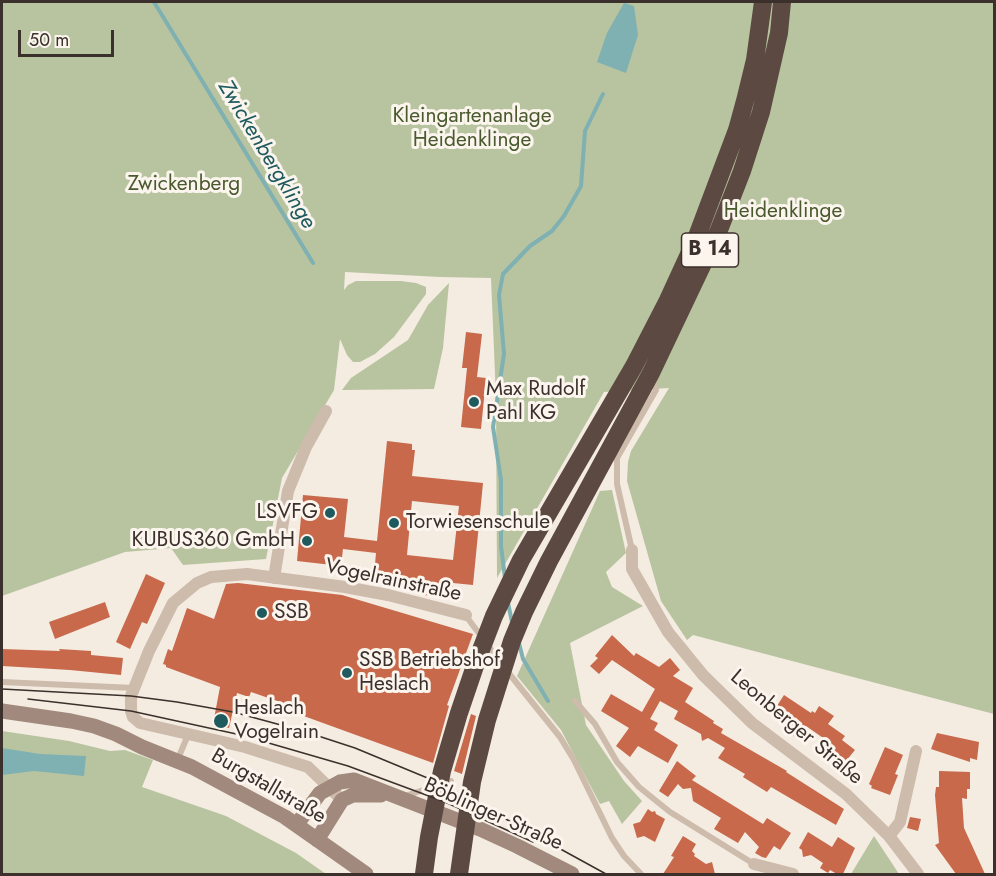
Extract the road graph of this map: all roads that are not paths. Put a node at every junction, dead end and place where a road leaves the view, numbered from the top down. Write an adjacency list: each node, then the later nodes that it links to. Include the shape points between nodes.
1 (763, 2): 26 (highway, B 14, via 746,97 696,239 634,366 521,560 494,616 442,771)
2 (782, 2): 3 (highway, B 14, via 779,33 752,144 701,271)
3 (651, 373): 5 (lane, Leonberger Straße, via 656,390 617,458 617,484); 27 (highway, B 14, via 524,612 487,720 472,782)
4 (326, 411): 6 (street, via 288,491)
5 (632, 550): 22 (street, Leonberger Straße, via 633,569 663,623 704,675 752,723 846,794)
6 (274, 578): 7 (street, Vogelrainstraße, via 388,595); 9 (street, Vogelrainstraße, via 228,574 211,577 189,589 173,603)
7 (466, 615): 29 (lane, Vogelrainstraße, via 560,736 612,838)
8 (2, 682): 9 (lane)
9 (134, 688): 13 (street, via 130,701 133,717 140,723)
10 (575, 701): 24 (lane, via 639,787 670,812)
11 (2, 711): 14 (main road, via 94,726)
12 (2, 721): 14 (main road, via 42,725)
13 (188, 735): 16 (lane); 18 (street, via 271,754 308,768)
14 (142, 747): 16 (main road, Burgstallstraße)
15 (916, 751): 22 (street, via 900,822)
16 (177, 761): 21 (main road, Burgstallstraße)
17 (451, 781): 19 (lane)
18 (329, 787): 19 (main road, Böblinger Straße, via 354,780); 20 (street); 21 (main road)
19 (399, 797): 20 (main road, Böblinger Straße, via 363,794); 28 (main road, Böblinger Straße, via 518,846)
20 (342, 800): 23 (main road)
21 (297, 824): 23 (main road, Burgstallstraße)
22 (889, 836): 31 (street, Leonberger Straße)
23 (317, 840): 25 (main road, Burgstallstraße)
24 (754, 864): 30 (street)
25 (366, 874)
26 (424, 874)
27 (459, 874)
28 (572, 874)
29 (641, 874)
30 (793, 874)
31 (918, 874)

